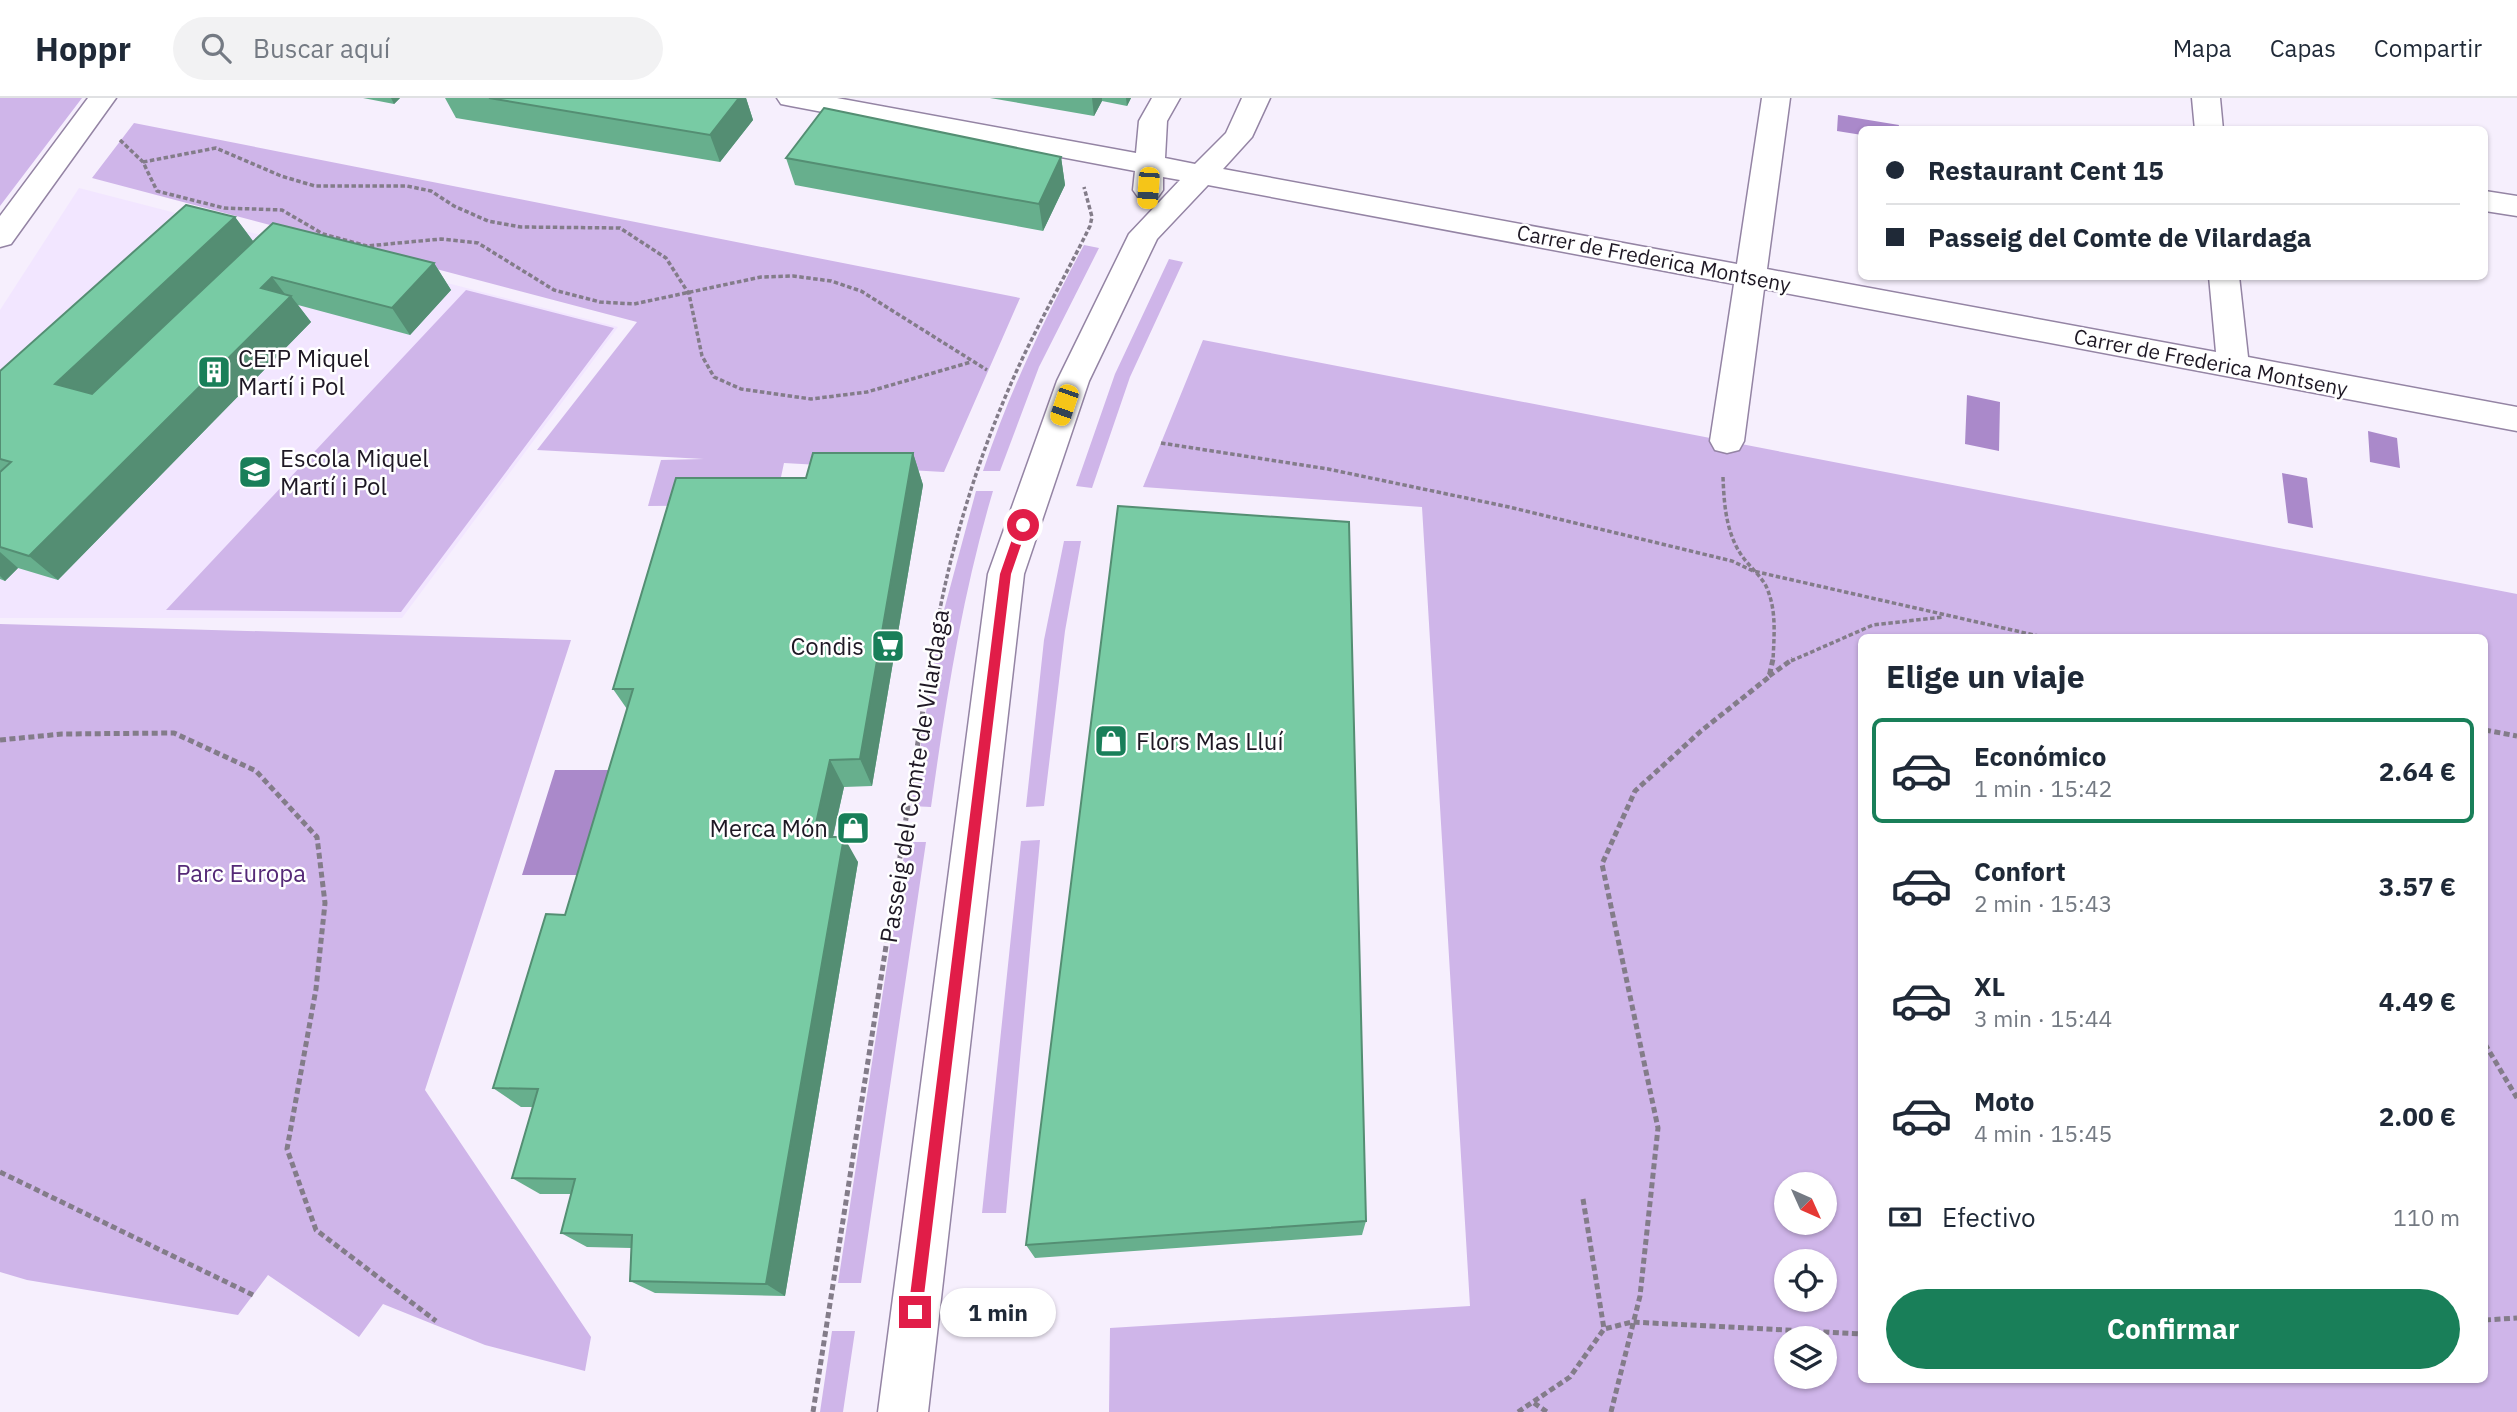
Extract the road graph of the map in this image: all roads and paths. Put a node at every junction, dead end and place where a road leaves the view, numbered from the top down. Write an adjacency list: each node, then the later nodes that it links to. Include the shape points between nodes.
1 (102, 98): 16 (street)
2 (1166, 98): 10 (street, via 1153,121)
3 (1256, 98): 11 (street, via 1238,137)
4 (1776, 98): 17 (street)
5 (2206, 98): 7 (street)
6 (797, 99): 10 (street, Carrer de Frederica Montseny)
7 (2209, 126)
8 (120, 140): 9 (path)
9 (143, 162): 19 (path, via 157,191 224,208 282,210 323,234 367,246 440,239 478,243 554,290 600,302 634,304); 19 (path, via 215,148 315,186 407,186 431,191 488,221 521,227 620,228 666,258)
10 (1150, 165): 11 (street, Carrer de Frederica Montseny); 15 (street)
11 (1202, 174): 15 (street); 17 (street, Carrer de Frederica Montseny)
12 (1083, 185): 45 (path, Passeig del Comte de Vilardaga, via 1090,226 1003,402 958,536 935,632)
13 (2488, 201): 14 (street)
14 (2517, 206)
15 (1144, 234): 46 (street, via 1073,380 1006,574)
16 (0, 237)
17 (1749, 276): 21 (street, Carrer de Frederica Montseny); 24 (street)
18 (2224, 280): 21 (street)
19 (689, 294): 20 (path, via 761,277 831,281 861,291); 20 (path, via 702,356 714,377 741,389 811,399 867,392)
20 (972, 361): 22 (path)
21 (2232, 366): 23 (street, Carrer de Frederica Montseny)
22 (987, 370)
23 (2517, 419)
24 (1727, 441): 26 (path, via 1725,514 1740,553)
25 (1161, 443): 26 (path, via 1328,469 1509,507 1732,561)
26 (1754, 571): 27 (path); 29 (path, via 1765,584 1775,619)
27 (1950, 616): 28 (path); 29 (path, via 1873,625 1799,655)
28 (2030, 634)
29 (1769, 677): 41 (path, via 1635,791 1602,864 1658,1128 1640,1296)
30 (2488, 731): 31 (path)
31 (2517, 736)
32 (0, 740): 40 (path, via 62,734 174,733 256,771 317,837 325,903 316,989 287,1149 316,1230)
33 (2488, 1049): 34 (path)
34 (2517, 1098)
35 (0, 1172): 37 (path)
36 (1583, 1199): 42 (path)
37 (253, 1295)
38 (2517, 1318): 39 (path)
39 (2488, 1320)
40 (436, 1321)
41 (1632, 1322): 42 (path); 43 (path); 49 (path)
42 (1604, 1329): 44 (path, via 1570,1377)
43 (1858, 1334)
44 (1534, 1403): 47 (path); 48 (path)
45 (813, 1412)
46 (903, 1412)
47 (1518, 1412)
48 (1547, 1412)
49 (1611, 1412)

